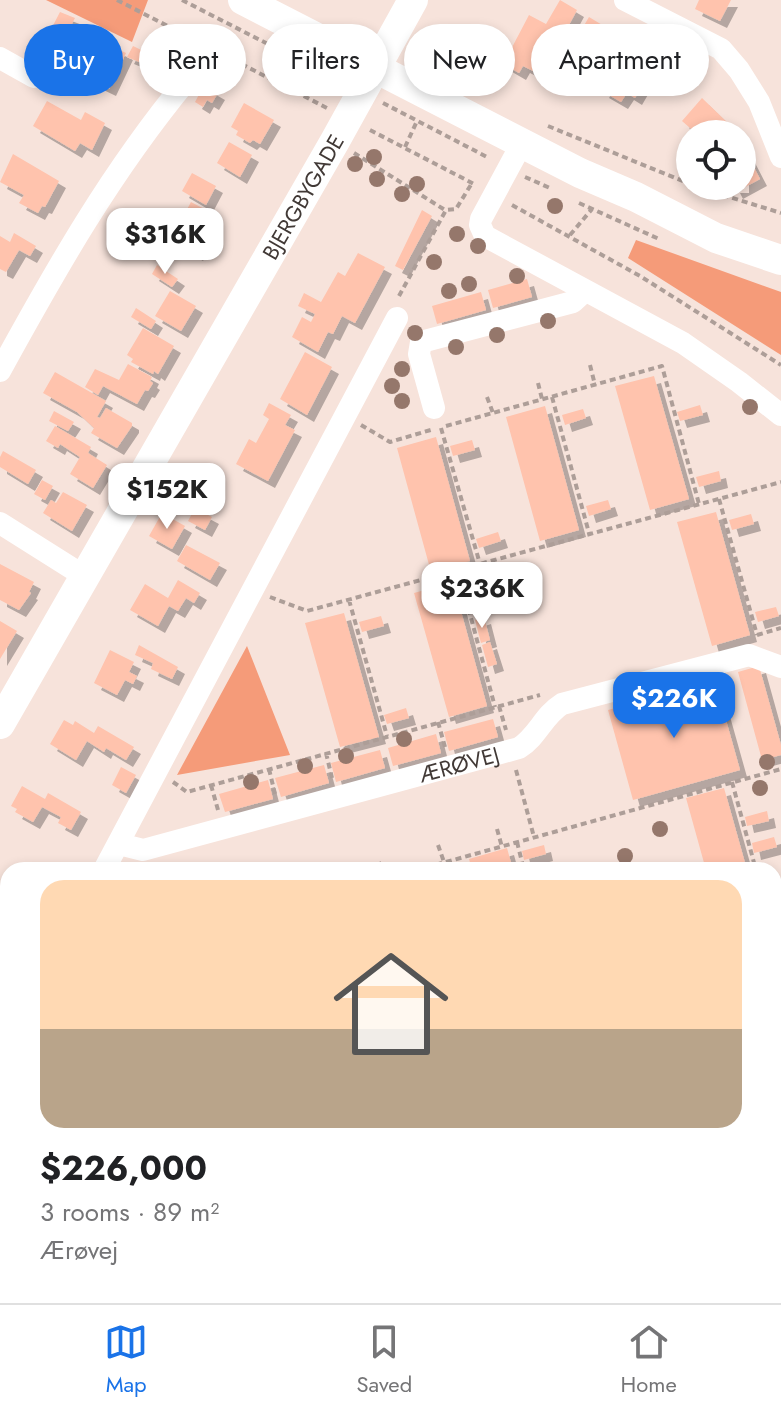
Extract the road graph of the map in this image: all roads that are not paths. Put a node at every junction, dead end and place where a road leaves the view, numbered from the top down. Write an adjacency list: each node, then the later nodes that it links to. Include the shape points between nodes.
1 (243, 0): 7 (street, via 317,38 420,107)
2 (413, 0): 18 (street, BJERGBYGADE)
3 (625, 0): 8 (street, via 721,49 759,102)
4 (0, 58): 5 (street)
5 (24, 71)
6 (175, 96): 14 (street, via 114,175)
7 (522, 143): 9 (street); 12 (street, via 480,225 485,236)
8 (781, 157)
9 (636, 197): 10 (street); 11 (street, via 716,238)
10 (781, 239)
11 (781, 260)
12 (585, 291): 15 (street, via 683,343); 16 (street, via 573,302 421,342 419,354)
13 (397, 318): 21 (street)
14 (0, 371)
15 (781, 415)
16 (437, 418)
17 (0, 523): 18 (street)
18 (84, 576): 20 (street, BJERGBYGADE)
19 (781, 667): 21 (street, ÆRØVEJ, via 749,655 562,704 548,712 531,740 519,748 143,850)
20 (0, 724)
21 (119, 844): 22 (street)
22 (109, 862)

